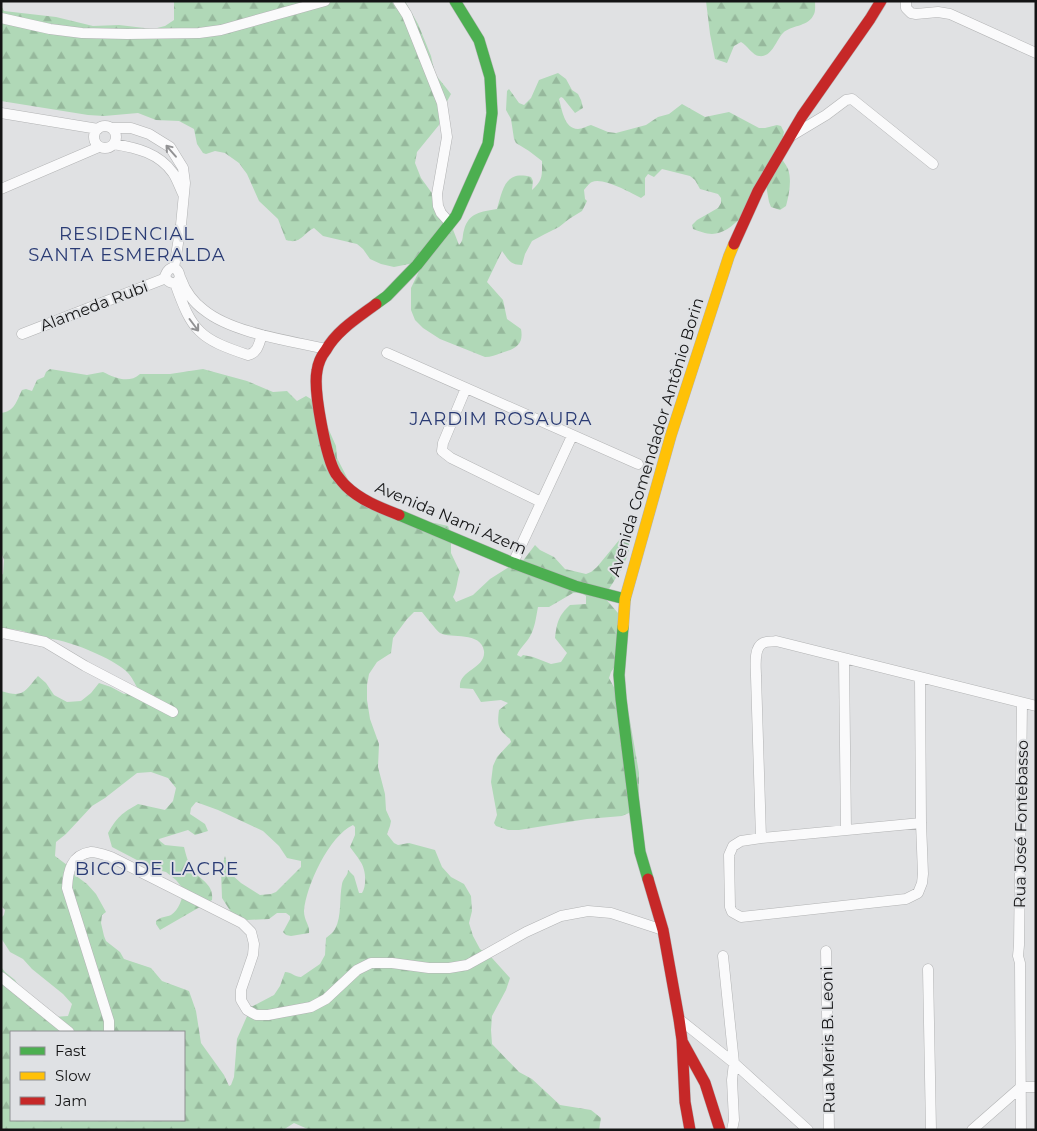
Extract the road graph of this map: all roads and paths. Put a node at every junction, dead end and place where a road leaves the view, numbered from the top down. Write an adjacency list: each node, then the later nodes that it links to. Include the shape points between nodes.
1 (324, 1): 6 (street, via 199,34 82,33)
2 (398, 1): 17 (street, via 408,15 442,103 447,137 437,200 441,213)
3 (455, 1): 17 (main road, Avenida Nami Azem, via 478,40 486,62 492,113 488,144)
4 (881, 1): 11 (main road, Avenida Comendador Antônio Borin)
5 (906, 1): 7 (street, via 906,8 911,13 950,14)
6 (1, 18)
7 (1036, 53)
8 (1, 113): 10 (street)
9 (111, 128): 10 (street, via 104,126); 12 (street, via 117,136); 16 (street, one-way to 9, via 183,168 170,148 150,134 131,128)
10 (98, 129): 13 (street, via 94,142)
11 (790, 136): 14 (street, via 852,98); 28 (main road, Avenida Comendador Antônio Borin, via 758,191 729,256 670,435)
12 (114, 144): 13 (street, via 106,149); 16 (street, via 137,148 155,156 173,173)
13 (99, 147): 15 (street)
14 (933, 164)
15 (1, 190)
16 (184, 195): 18 (street)
17 (450, 223): 21 (main road, Avenida Nami Azem, via 387,296 338,334)
18 (174, 277): 19 (street, Alameda Rubi); 20 (street, via 205,311); 20 (street, one-way to 20, via 188,316 202,335 248,355 256,351)
19 (22, 334)
20 (262, 335): 21 (street)
21 (326, 349): 27 (main road, Avenida Nami Azem, via 316,380 320,418 328,455 336,474 347,487 381,508)
22 (387, 353): 23 (street)
23 (466, 388): 24 (street); 26 (street, via 442,443 442,451)
24 (572, 436): 25 (street); 26 (street)
25 (638, 464)
26 (541, 502): 27 (street)
27 (513, 563): 28 (main road, Avenida Nami Azem)
28 (624, 599): 38 (main road, Avenida Comendador Antônio Borin, via 620,699 640,852)
29 (1, 634): 34 (street, via 45,642)
30 (844, 659): 31 (street); 36 (street); 37 (street, via 776,642 764,643 756,654)
31 (920, 678): 32 (street); 35 (street)
32 (1022, 703): 33 (street); 48 (street, Rua José Fontebasso, via 1018,956)
33 (1036, 706)
34 (173, 712)
35 (921, 823): 36 (street); 37 (street, via 922,883 918,892 906,899 741,917 730,907 729,855 733,846 741,841)
36 (846, 830): 37 (street)
37 (761, 838)
38 (663, 930): 43 (main road, Avenida Comendador Antônio Borin); 45 (street, via 611,913 588,911 561,916 467,965 429,968 371,963 357,970 326,999 311,1007 268,1016 256,1015 241,1000 241,990 253,955 251,932 242,923 111,857 93,852 72,863 67,888 109,1021)
39 (826, 951): 54 (street, Rua Meris B. Leoni)
40 (723, 956): 47 (street)
41 (928, 969): 55 (street)
42 (1, 977): 44 (street)
43 (679, 1019): 46 (main road, Avenida Comendador Antônio Borin); 47 (street)
44 (68, 1031)
45 (109, 1031)
46 (682, 1040): 50 (main road, Avenida Comendador Antônio Borin, via 684,1094); 51 (main road, via 705,1083)
47 (734, 1064): 52 (street); 53 (street)
48 (1021, 1087): 49 (street); 56 (street); 57 (street)
49 (1036, 1087)
50 (690, 1130)
51 (720, 1130)
52 (732, 1130)
53 (808, 1130)
54 (829, 1130)
55 (931, 1130)
56 (972, 1130)
57 (1021, 1130)

